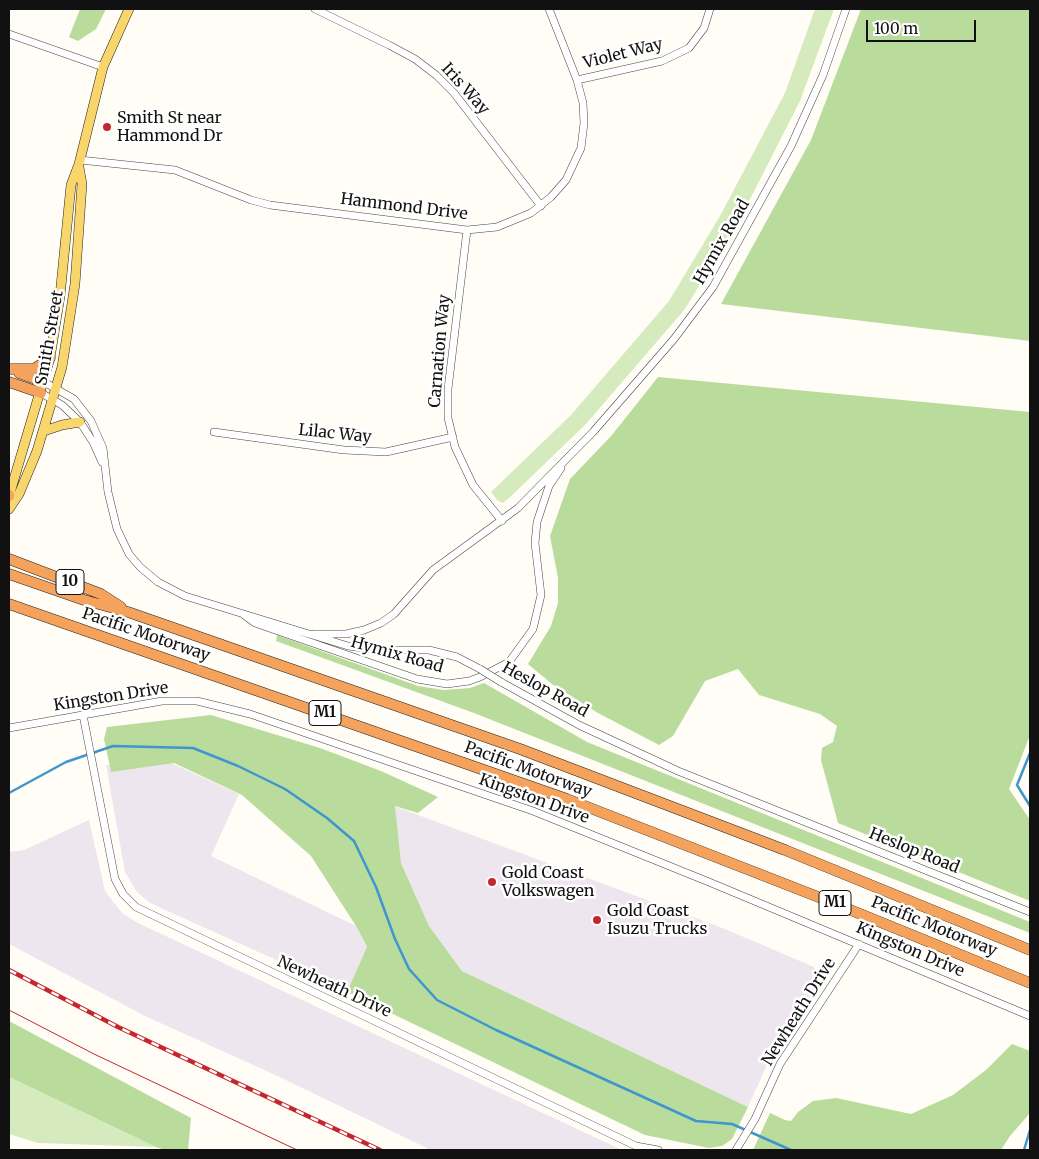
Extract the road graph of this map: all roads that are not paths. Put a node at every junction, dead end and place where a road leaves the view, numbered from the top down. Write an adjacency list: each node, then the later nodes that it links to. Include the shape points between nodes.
1 (129, 9): 7 (main road, Smith Street)
2 (315, 9): 10 (street, Iris Way, via 415,59 436,75 454,93)
3 (549, 9): 8 (street, Hammond Drive)
4 (710, 9): 8 (street, Violet Way, via 704,28 689,48 662,61)
5 (846, 9): 23 (street, Hymix Road, via 809,110 712,287 674,339)
6 (9, 34): 7 (street)
7 (103, 67): 9 (main road, Smith Street)
8 (577, 80): 10 (street, Hammond Drive, via 583,103 581,148 566,180)
9 (79, 162): 11 (street, Hammond Drive, via 175,170 251,200 270,204); 12 (main road, Smith Street, via 71,185); 16 (main road, Smith Street, via 82,184 75,284)
10 (541, 206): 11 (street, Hammond Drive, via 497,227)
11 (468, 230): 22 (street, Carnation Way, via 448,389 448,418)
12 (50, 358): 13 (highway, via 34,369); 15 (main road, Smith Street)
13 (9, 369): 15 (highway)
14 (9, 382): 17 (highway)
15 (44, 382): 16 (street, Heslop Road); 17 (main road, Smith Street)
16 (57, 388): 18 (main road, Smith Street); 24 (street, Heslop Road, via 80,405 91,421 103,448)
17 (41, 393): 18 (street, Heslop Road); 25 (main road, Smith Street)
18 (54, 399): 19 (street, Heslop Road); 20 (main road, Smith Street)
19 (80, 422): 20 (main road); 24 (street, Heslop Road)
20 (44, 431): 26 (main road, Smith Street, via 19,494)
21 (214, 432): 22 (street, Lilac Way, via 344,450 386,452)
22 (453, 437): 27 (street, Carnation Way, via 473,485)
23 (569, 457): 27 (street, Hymix Road); 32 (street, Hymix Road, via 549,486 537,522 535,543 542,585 537,618 521,648 509,662 497,669 470,681 432,682 255,624)
24 (104, 467): 32 (street, Heslop Road, via 117,529 129,554 140,567 169,589)
25 (9, 495)
26 (9, 509)
27 (502, 521): 33 (street, Hymix Road, via 432,570 403,605 381,623 346,634)
28 (9, 559): 31 (highway, 10, via 101,594)
29 (9, 574): 31 (highway, Pacific Motorway / M1)
30 (9, 604): 39 (highway, Pacific Motorway / M1, via 567,799)
31 (128, 612): 38 (highway, Pacific Motorway / M1, via 560,764 785,850)
32 (239, 612): 33 (street, Heslop Road)
33 (314, 634): 36 (street, Heslop Road, bridge, via 365,650 411,649 457,657 579,725 670,768)
34 (83, 715): 35 (street, Kingston Drive); 37 (street, Kingston Drive, via 162,701 197,701 250,714 532,812); 41 (street, Newheath Drive, via 115,879 136,907 636,1146)
35 (9, 728)
36 (1030, 912)
37 (859, 944): 40 (street, Kingston Drive); 42 (street, Newheath Drive, via 780,1064 744,1141)
38 (1030, 950)
39 (1030, 983)
40 (1030, 1016)
41 (658, 1150)
42 (736, 1150)

